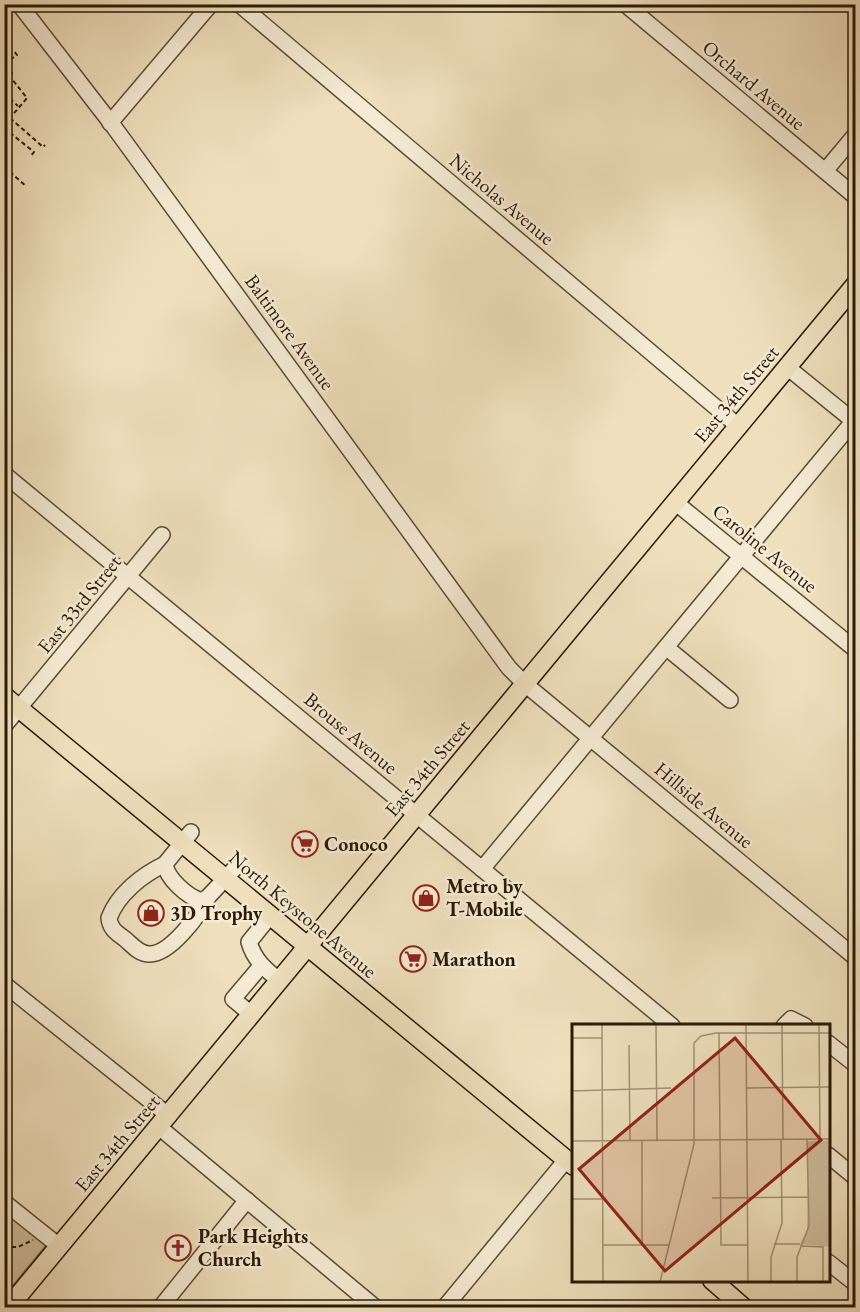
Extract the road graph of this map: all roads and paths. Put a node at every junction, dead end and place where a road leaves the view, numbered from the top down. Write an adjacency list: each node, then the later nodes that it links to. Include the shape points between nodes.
1 (19, 4): 21 (street, Baltimore Avenue)
2 (210, 4): 21 (street)
3 (238, 4): 41 (street, Nicholas Avenue)
4 (625, 4): 34 (street, Orchard Avenue)
5 (14, 51): 7 (path, via 17,55)
6 (7, 56): 7 (path)
7 (10, 60): 8 (path)
8 (4, 64)
9 (4, 69): 11 (path)
10 (14, 72): 11 (path)
11 (9, 75): 13 (path)
12 (20, 80): 13 (path)
13 (15, 83): 15 (path)
14 (24, 85): 15 (path)
15 (19, 88): 18 (path)
16 (29, 93): 18 (path)
17 (4, 94): 19 (path)
18 (25, 96): 19 (path)
19 (19, 107): 20 (path)
20 (10, 118): 22 (path); 28 (path)
21 (110, 123): 49 (street, Baltimore Avenue, via 509,668)
22 (4, 126): 23 (path)
23 (12, 134): 25 (path); 26 (path)
24 (855, 134): 34 (street)
25 (17, 138): 27 (path); 29 (path)
26 (8, 139)
27 (13, 143)
28 (45, 145)
29 (29, 148): 30 (path); 31 (path, via 34,152)
30 (25, 153)
31 (30, 157)
32 (4, 167): 35 (path)
33 (16, 169): 35 (path)
34 (825, 171): 37 (street, Orchard Avenue)
35 (12, 174): 36 (path)
36 (26, 186)
37 (855, 197)
38 (855, 284): 39 (main road, East 34th Street)
39 (787, 367): 40 (street); 41 (main road, East 34th Street)
40 (855, 421): 45 (street)
41 (738, 426): 43 (main road, East 34th Street)
42 (4, 474): 46 (street, Brouse Avenue)
43 (675, 502): 45 (street, Caroline Avenue); 49 (main road, East 34th Street)
44 (162, 535): 46 (street, East 33rd Street)
45 (742, 557): 47 (street); 48 (street, Caroline Avenue)
46 (128, 576): 52 (street, East 33rd Street); 55 (street, Brouse Avenue)
47 (667, 648): 51 (street); 54 (street)
48 (855, 650)
49 (525, 684): 54 (street, Hillside Avenue); 55 (main road, East 34th Street)
50 (4, 696): 52 (main road, North Keystone Avenue)
51 (730, 700)
52 (19, 709): 53 (street, East 33rd Street); 56 (main road, North Keystone Avenue)
53 (4, 726)
54 (590, 738): 58 (street); 63 (street, Hillside Avenue)
55 (417, 815): 58 (street, Brouse Avenue); 62 (main road, East 34th Street)
56 (187, 838): 57 (street); 59 (main road, North Keystone Avenue)
57 (165, 864): 60 (street, via 170,877 195,899); 60 (street, via 135,884 109,918 113,930 140,952 150,954 172,943 198,915)
58 (482, 869): 68 (street, Brouse Avenue)
59 (231, 873): 60 (street); 61 (main road, North Keystone Avenue)
60 (208, 897)
61 (270, 916): 62 (main road, North Keystone Avenue); 64 (street, via 249,942)
62 (308, 947): 65 (main road, East 34th Street); 75 (main road, North Keystone Avenue)
63 (855, 958)
64 (261, 966): 65 (street); 67 (street, via 233,999)
65 (280, 981): 67 (main road, East 34th Street)
66 (4, 984): 73 (street)
67 (252, 1015): 73 (main road, East 34th Street)
68 (670, 1024)
69 (786, 1024): 70 (street, via 790,1019)
70 (801, 1024)
71 (830, 1045): 72 (street)
72 (855, 1065)
73 (164, 1121): 77 (street); 80 (main road, East 34th Street)
74 (830, 1157): 76 (street)
75 (570, 1163): 88 (street)
76 (855, 1178)
77 (247, 1200): 86 (street); 87 (street)
78 (4, 1202): 80 (street)
79 (35, 1238): 81 (path, via 18,1247)
80 (59, 1246): 85 (main road, East 34th Street)
81 (4, 1247)
82 (830, 1264): 84 (street)
83 (713, 1282): 89 (main road)
84 (855, 1284)
85 (8, 1308)
86 (160, 1308)
87 (376, 1308)
88 (444, 1308)
89 (744, 1308)

